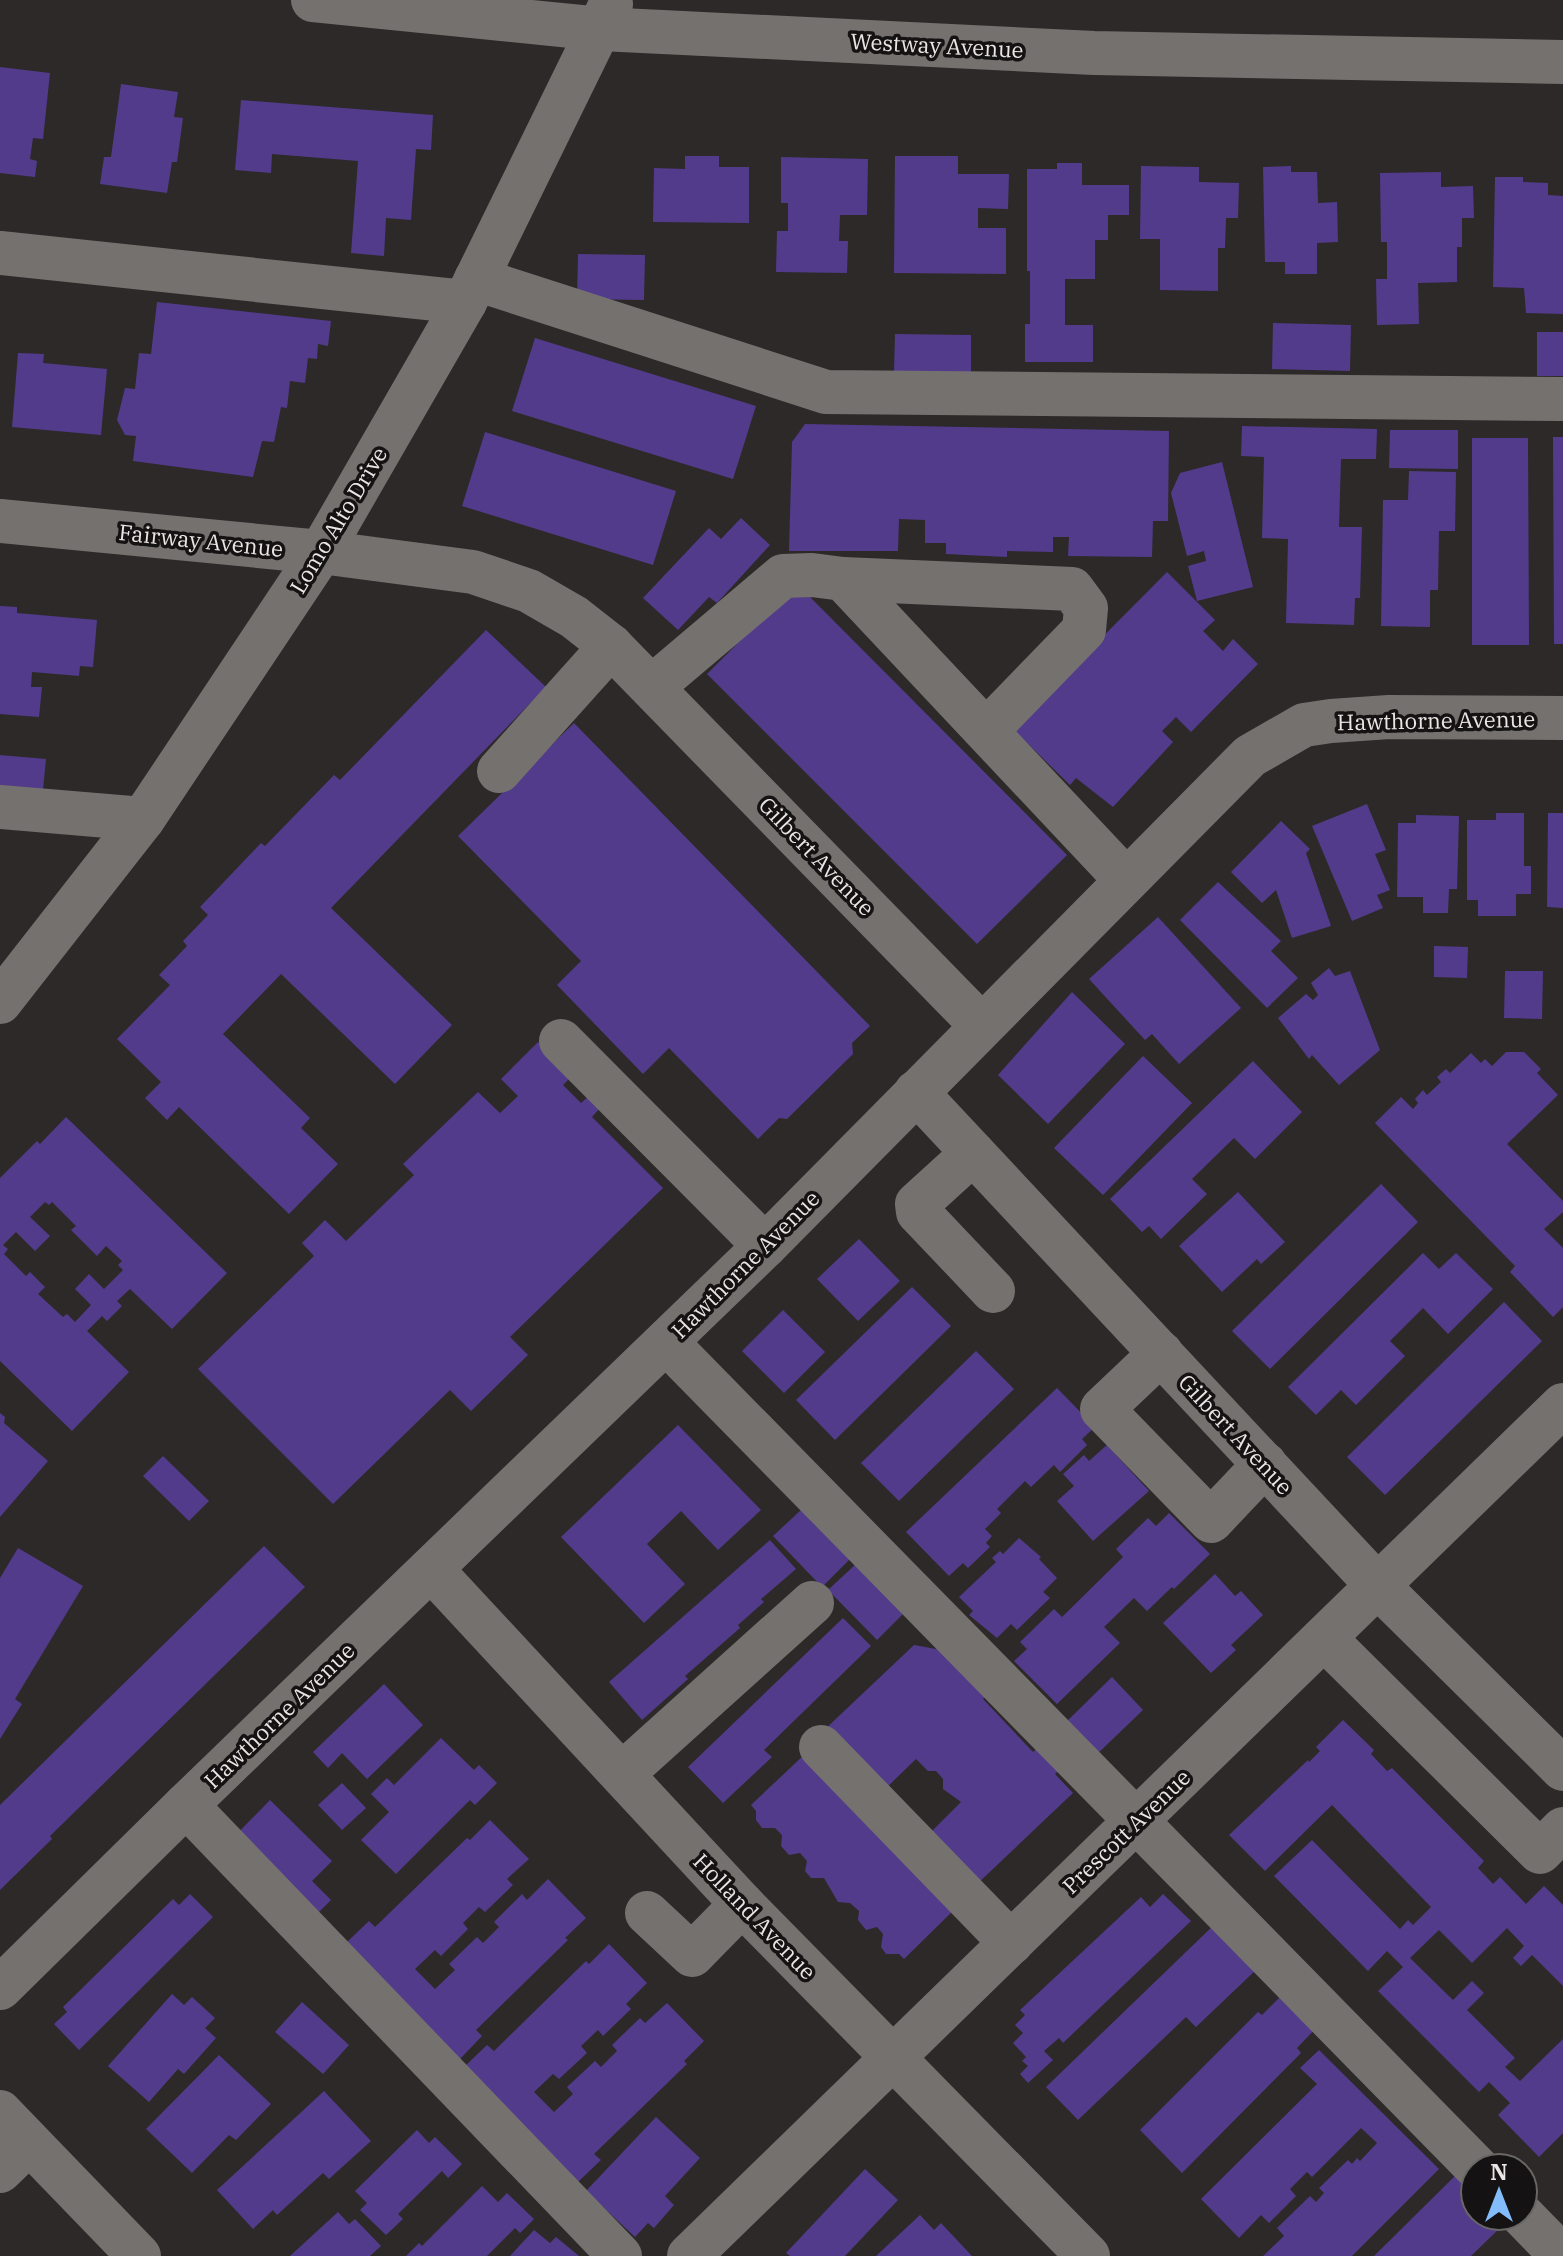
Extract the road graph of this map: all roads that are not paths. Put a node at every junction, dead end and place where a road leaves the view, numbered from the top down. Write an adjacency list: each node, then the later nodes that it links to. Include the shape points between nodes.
1 (313, 0): 2 (street, Westway Avenue)
2 (607, 14): 3 (street, Westway Avenue, via 1094,53); 5 (street, Lomo Alto Drive)
3 (1563, 62)
4 (0, 253): 5 (street)
5 (471, 291): 6 (street, via 826,392); 8 (street, Lomo Alto Drive)
6 (1563, 399)
7 (0, 521): 8 (street, Fairway Avenue)
8 (321, 552): 10 (street, Fairway Avenue, via 473,572 529,591); 16 (street, Lomo Alto Drive)
9 (843, 579): 11 (street, via 783,576); 13 (street); 13 (street, via 1072,589 1086,608 1084,630)
10 (611, 646): 11 (street, Fairway Avenue); 14 (street)
11 (652, 687): 19 (street, Gilbert Avenue)
12 (1563, 718): 17 (street, Hawthorne Avenue, via 1389,717 1304,725 1250,756)
13 (987, 730): 17 (street)
14 (499, 771)
15 (0, 807): 16 (street)
16 (143, 819): 18 (street, Lomo Alto Drive)
17 (1126, 880): 19 (street, Hawthorne Avenue)
18 (0, 1002)
19 (982, 1026): 21 (street, Hawthorne Avenue)
20 (561, 1041): 23 (street)
21 (916, 1092): 22 (street, Gilbert Avenue); 23 (street, Hawthorne Avenue)
22 (973, 1153): 24 (street, via 917,1204 918,1212); 26 (street, Gilbert Avenue)
23 (765, 1246): 25 (street, Hawthorne Avenue)
24 (993, 1291)
25 (666, 1342): 29 (street, Hawthorne Avenue); 37 (street)
26 (1161, 1353): 28 (street, Gilbert Avenue); 28 (street, via 1102,1409 1211,1521)
27 (1563, 1405): 30 (street, Prescott Avenue)
28 (1265, 1464): 30 (street, Gilbert Avenue)
29 (431, 1569): 35 (street, Holland Avenue); 36 (street, Hawthorne Avenue)
30 (1378, 1586): 32 (street, Prescott Avenue); 34 (street, Gilbert Avenue)
31 (812, 1603): 35 (street)
32 (1324, 1638): 37 (street, Prescott Avenue); 38 (street, via 1540,1852)
33 (821, 1747): 41 (street)
34 (1563, 1769)
35 (622, 1774): 39 (street, Holland Avenue)
36 (186, 1805): 42 (street, Hawthorne Avenue); 49 (street)
37 (1137, 1820): 41 (street, Prescott Avenue); 45 (street)
38 (1563, 1829)
39 (742, 1904): 40 (street, via 692,1955); 43 (street, Holland Avenue)
40 (647, 1913)
41 (1011, 1943): 43 (street, Prescott Avenue)
42 (0, 1988)
43 (892, 2059): 50 (street, Prescott Avenue); 51 (street, Holland Avenue)
44 (0, 2112): 46 (street)
45 (1461, 2152)
46 (15, 2157): 48 (street)
47 (1539, 2232): 52 (street)
48 (139, 2256)
49 (620, 2256)
50 (689, 2256)
51 (1088, 2256)
52 (1562, 2256)

